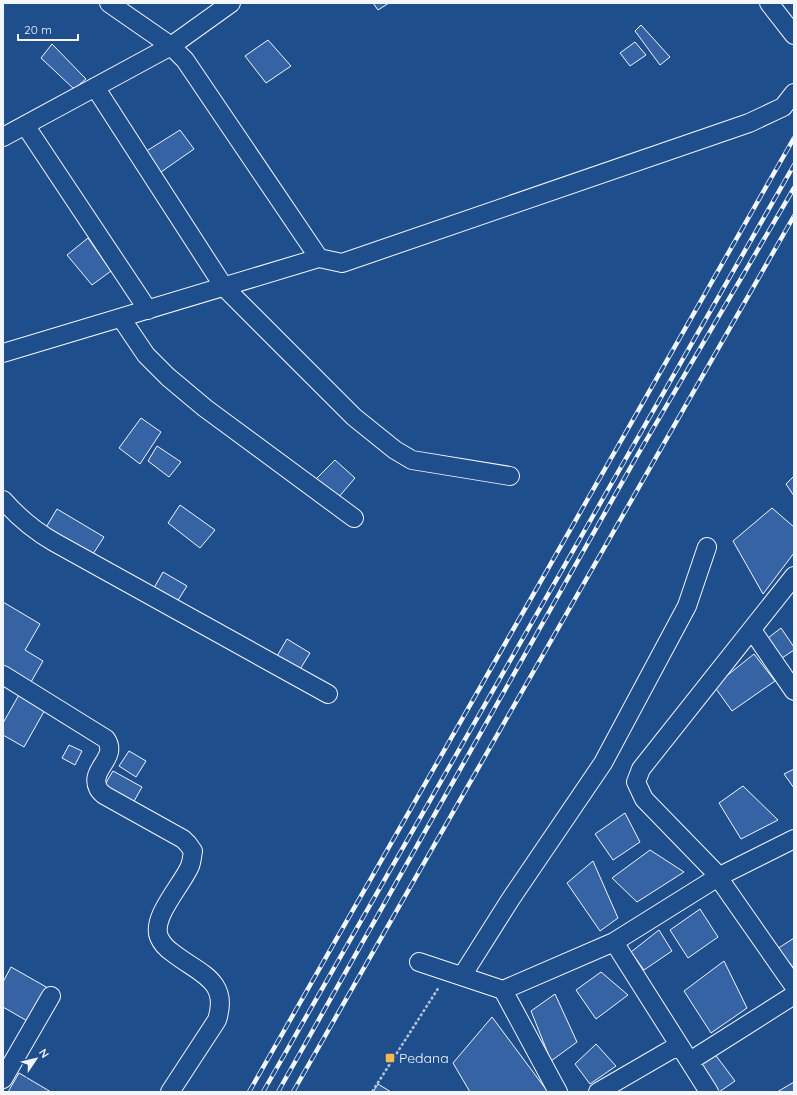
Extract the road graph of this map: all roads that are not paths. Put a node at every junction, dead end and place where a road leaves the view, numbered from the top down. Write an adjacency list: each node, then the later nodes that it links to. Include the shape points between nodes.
1 (109, 3): 5 (street)
2 (231, 3): 5 (street)
3 (769, 3): 4 (street)
4 (794, 35)
5 (170, 46): 6 (street); 10 (street, via 185,60)
6 (95, 87): 8 (street); 11 (street)
7 (794, 93): 10 (street, via 783,107 741,125 342,263)
8 (25, 125): 9 (street); 12 (street)
9 (3, 137)
10 (319, 258): 11 (street)
11 (224, 287): 12 (street); 15 (street, via 354,417 395,450 412,460)
12 (148, 310): 13 (street)
13 (120, 318): 14 (street); 17 (street, via 146,355 168,378)
14 (6, 347)
15 (510, 476)
16 (3, 500): 23 (street, via 16,515 54,542)
17 (354, 518)
18 (707, 547): 28 (street, via 687,606 603,763 510,900)
19 (794, 576): 20 (street)
20 (752, 630): 22 (street); 25 (street, via 641,769 636,782 644,799)
21 (3, 675): 36 (street, via 106,739 110,748 109,755 98,772 98,788 104,795 183,839 193,851 190,867 159,919 157,931 165,947 216,986 220,996 220,1010 217,1020)
22 (794, 691)
23 (328, 694)
24 (794, 839): 25 (street)
25 (718, 877): 26 (street); 29 (street)
26 (614, 942): 30 (street); 33 (street)
27 (419, 962): 28 (street)
28 (455, 974): 30 (street)
29 (794, 986)
30 (504, 990): 37 (street)
31 (794, 995): 34 (street)
32 (51, 996): 35 (street)
33 (679, 1045): 34 (street); 38 (street)
34 (690, 1061): 39 (street)
35 (3, 1079)
36 (170, 1092)
37 (558, 1092)
38 (598, 1092)
39 (709, 1092)

